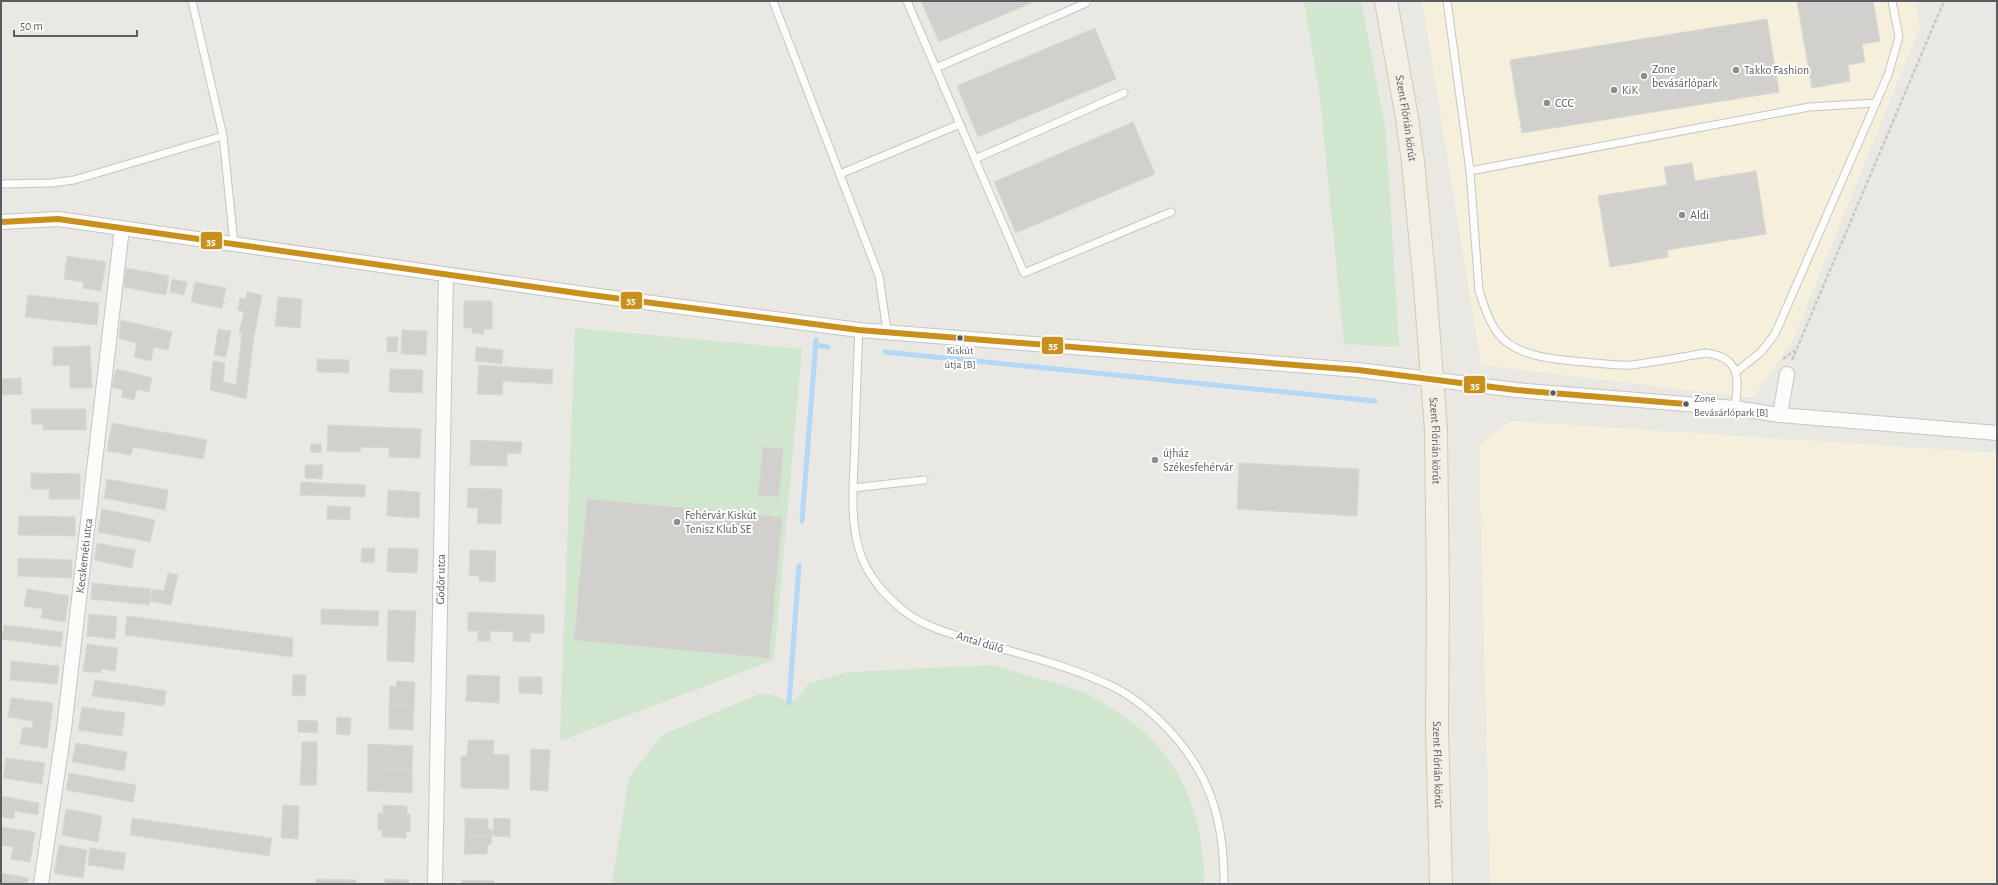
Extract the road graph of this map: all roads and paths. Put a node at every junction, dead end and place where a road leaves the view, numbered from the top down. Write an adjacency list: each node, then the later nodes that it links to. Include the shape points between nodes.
1 (192, 1): 13 (lane)
2 (773, 1): 16 (lane)
3 (907, 1): 9 (lane)
4 (1386, 1): 27 (main road, Szent Flórián körút, via 1413,162)
5 (1448, 1): 15 (lane)
6 (1892, 1): 11 (lane, via 1899,37 1888,75)
7 (1944, 1): 26 (path)
8 (1086, 3): 9 (lane)
9 (936, 68): 12 (lane)
10 (1124, 93): 14 (lane)
11 (1876, 103): 15 (lane, via 1809,106); 25 (lane, via 1775,334 1761,352)
12 (960, 124): 14 (lane); 16 (lane)
13 (223, 136): 17 (lane, via 74,180); 21 (lane)
14 (975, 159): 18 (lane, via 1024,273)
15 (1470, 171): 25 (lane, via 1479,291 1493,326 1504,339 1536,356 1611,364 1630,365 1706,353 1719,355 1729,361)
16 (840, 174): 24 (lane, via 878,276)
17 (1, 184)
18 (1171, 212)
19 (1, 222): 20 (street, via 58,219)
20 (122, 228): 21 (street); 33 (street, Kecskeméti utca, via 64,729)
21 (234, 244): 22 (street)
22 (446, 275): 23 (street); 34 (street, Gödör utca)
23 (859, 330): 24 (street); 32 (lane, Antal dűlő)
24 (887, 331): 27 (street, via 1358,370)
25 (1736, 372): 28 (lane, via 1738,385)
26 (1787, 374): 29 (street)
27 (1432, 379): 28 (street, via 1516,390); 36 (main road, Szent Flórián körút, via 1436,430 1437,727)
28 (1735, 408): 29 (street)
29 (1780, 415): 30 (street)
30 (1997, 433)
31 (924, 480): 32 (lane)
32 (853, 488): 35 (lane, Antal dűlő, via 855,531 862,559 890,600 912,617 938,630 1107,683 1135,699 1161,721 1186,750 1204,777 1222,833)
33 (41, 884)
34 (435, 884)
35 (1224, 884)
36 (1441, 884)

